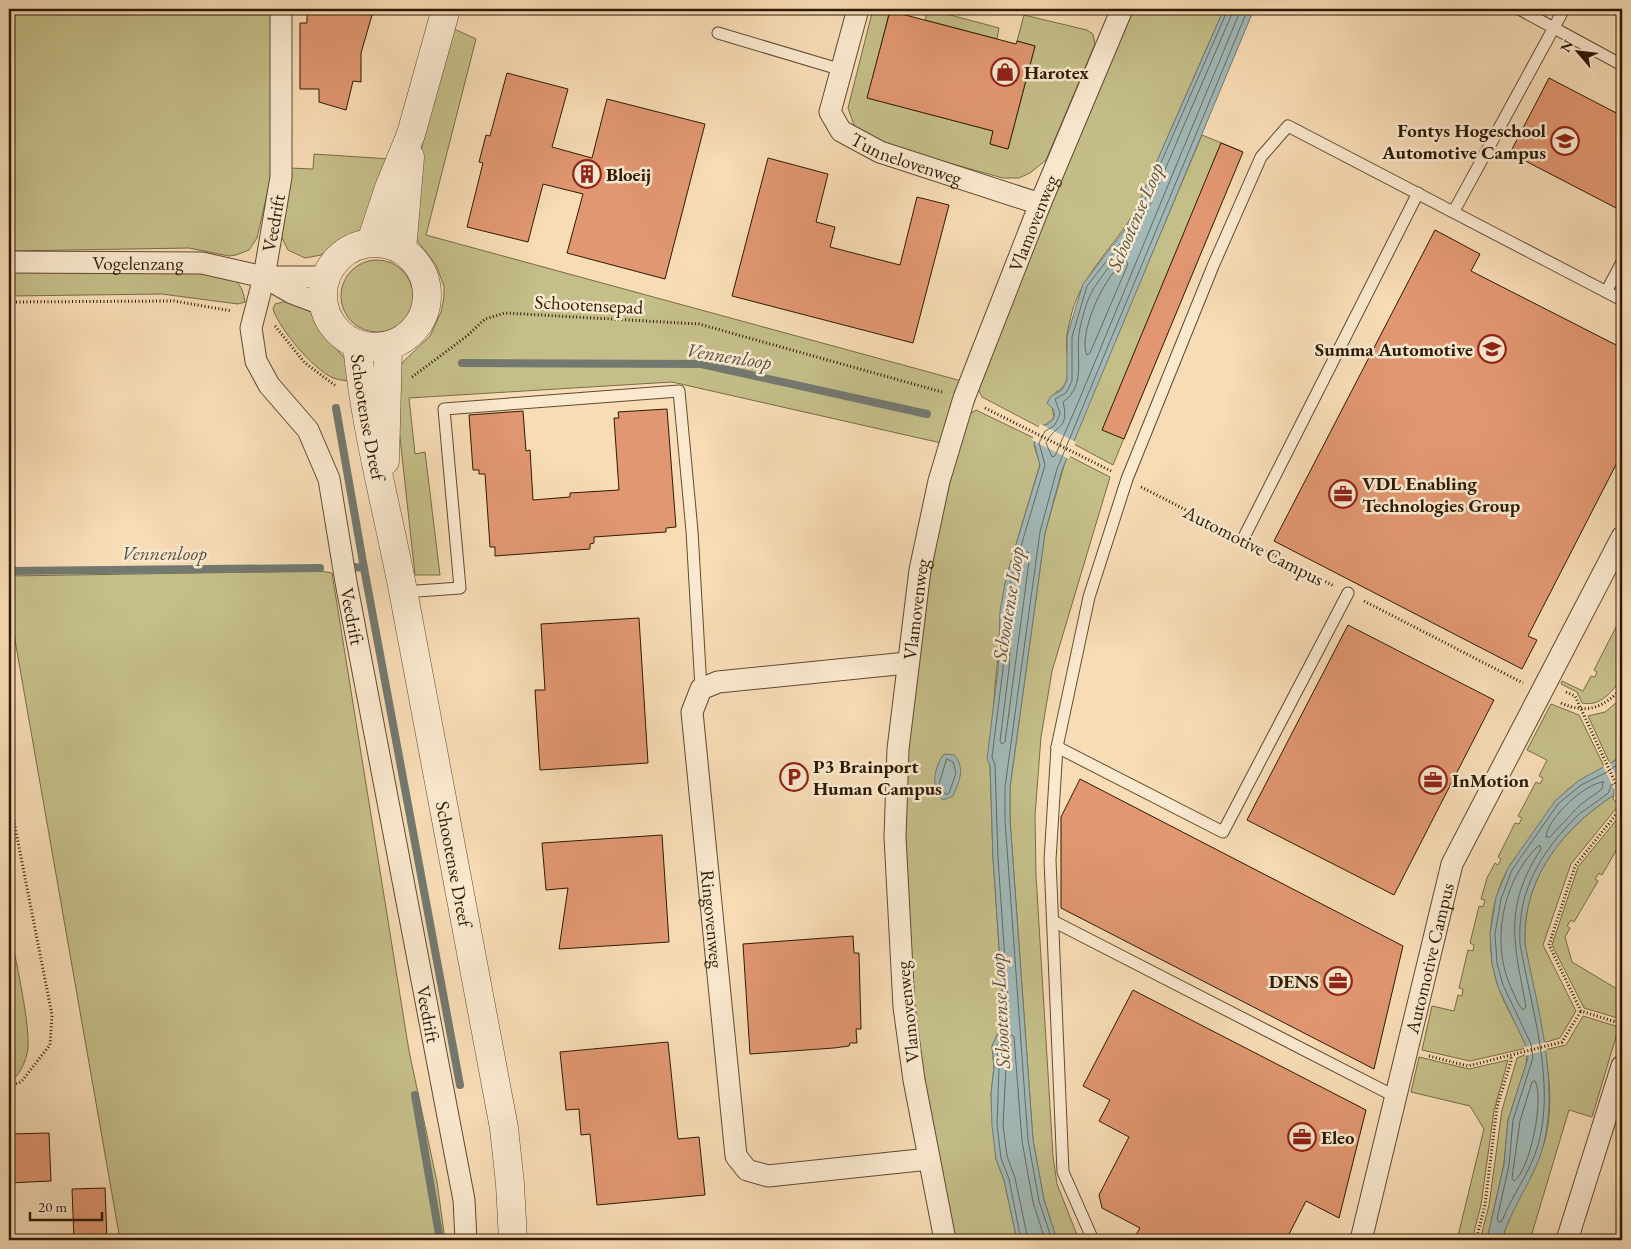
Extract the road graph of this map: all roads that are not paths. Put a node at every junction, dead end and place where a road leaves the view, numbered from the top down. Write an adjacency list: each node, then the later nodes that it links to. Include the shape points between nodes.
1 (281, 9): 19 (street, Veedrift, via 281,177)
2 (446, 9): 11 (street)
3 (858, 9): 10 (street, Tunnelovenweg)
4 (1122, 9): 13 (street, Vlamovenweg)
5 (1519, 9): 7 (lane)
6 (1564, 9): 7 (lane)
7 (1554, 28): 9 (lane); 14 (lane)
8 (718, 33): 10 (lane)
9 (1622, 65)
10 (842, 70): 13 (street, Tunnelovenweg, via 830,112 841,131 880,152)
11 (411, 134): 15 (street); 16 (street)
12 (1418, 193): 14 (lane); 28 (lane); 33 (lane, via 1288,126 1261,157 1127,479 1088,597)
13 (1040, 204): 31 (street, Vlamovenweg, via 964,398 939,481)
14 (1454, 211): 21 (lane)
15 (371, 242): 16 (street); 20 (street, via 344,253)
16 (402, 250): 25 (street, via 417,264 426,282 427,303 420,322 406,337)
17 (9, 262): 19 (street, Vogelenzang, via 202,263)
18 (1622, 262): 21 (lane)
19 (264, 277): 20 (street, Vogelenzang); 23 (street, Vogelenzang, via 292,293); 38 (street, Veedrift, via 251,328 256,361 270,385 308,430 329,479 464,1200)
20 (326, 277): 23 (street)
21 (1606, 292): 22 (lane)
22 (1622, 300)
23 (324, 305): 24 (street, via 330,322 342,336)
24 (357, 344): 25 (street, via 372,348); 26 (street, Schootense Dreef)
25 (388, 346): 26 (street, Schootense Dreef)
26 (374, 389): 29 (street, Schootense Dreef, via 370,442)
27 (1622, 537): 36 (street, Automotive Campus, via 1452,864)
28 (1243, 539)
29 (404, 592): 32 (lane, via 460,588 444,409 679,391 692,531); 39 (street, Schootense Dreef, via 504,1128)
30 (1348, 593): 33 (lane, via 1222,832)
31 (907, 663): 32 (street, via 718,682); 37 (street, Vlamovenweg, via 898,749 894,837 904,1007)
32 (701, 689): 37 (street, Ringovenweg, via 692,712 736,1156 747,1170 768,1176)
33 (1057, 747): 34 (lane, via 1050,860)
34 (1053, 921): 36 (lane); 41 (lane, via 1063,1172)
35 (1622, 1066): 43 (street)
36 (1396, 1097): 42 (street, Automotive Campus)
37 (929, 1159): 40 (street, Vlamovenweg)
38 (466, 1240)
39 (513, 1240)
40 (945, 1240)
41 (1093, 1240)
42 (1361, 1240)
43 (1567, 1240)

